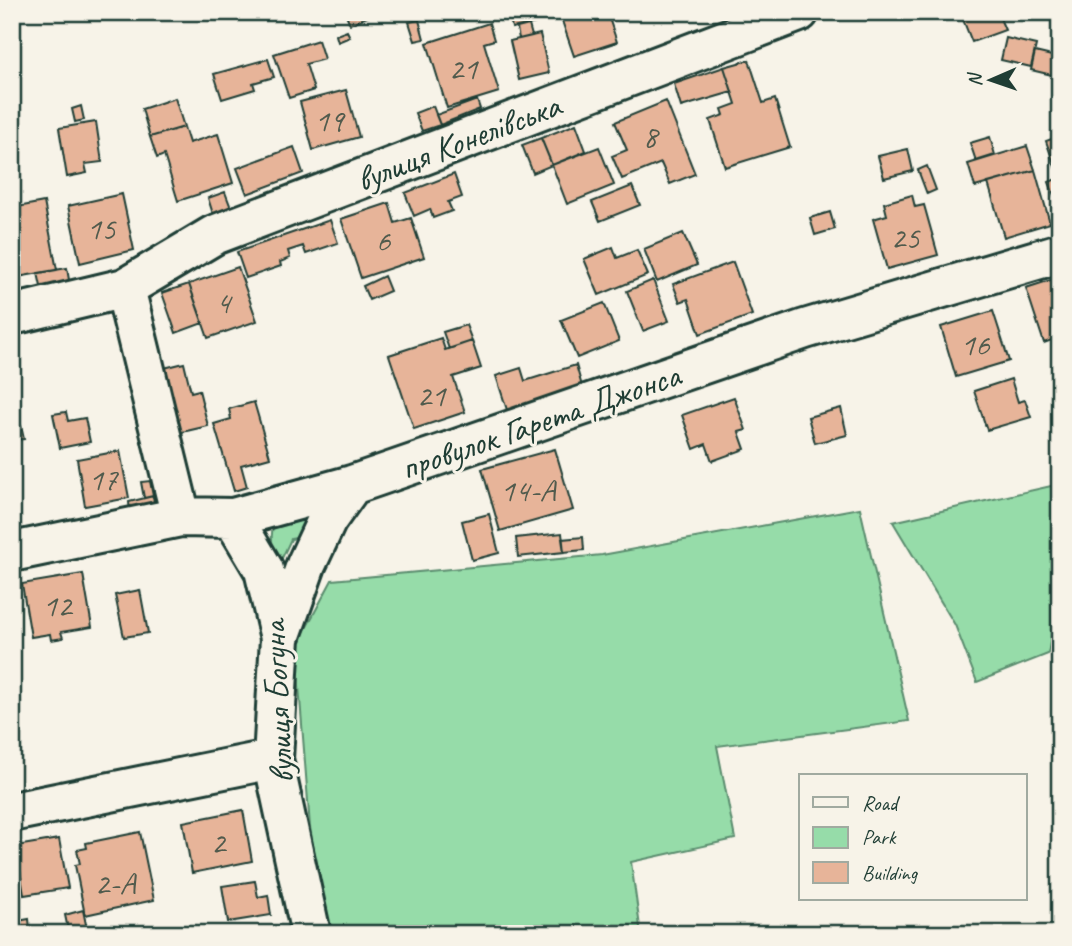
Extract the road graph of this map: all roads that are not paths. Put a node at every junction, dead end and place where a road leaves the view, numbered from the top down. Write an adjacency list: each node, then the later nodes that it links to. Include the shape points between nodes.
1 (799, 12): 3 (street, вулиця Конелівська, via 214,235)
2 (1060, 253): 5 (street, провулок Гарета Джонса, via 805,330)
3 (125, 288): 4 (street, вулиця Конелівська); 6 (street)
4 (12, 315)
5 (352, 485): 7 (street, провулок Гарета Джонса); 9 (street, via 327,520)
6 (181, 517): 7 (street, провулок Гарета Джонса); 8 (street, провулок Гарета Джонса)
7 (233, 519): 9 (street, вулиця Богуна, via 264,569)
8 (12, 552)
9 (280, 638): 10 (street, вулиця Богуна)
10 (273, 759): 11 (street); 12 (street, вулиця Богуна)
11 (12, 812)
12 (311, 934)

